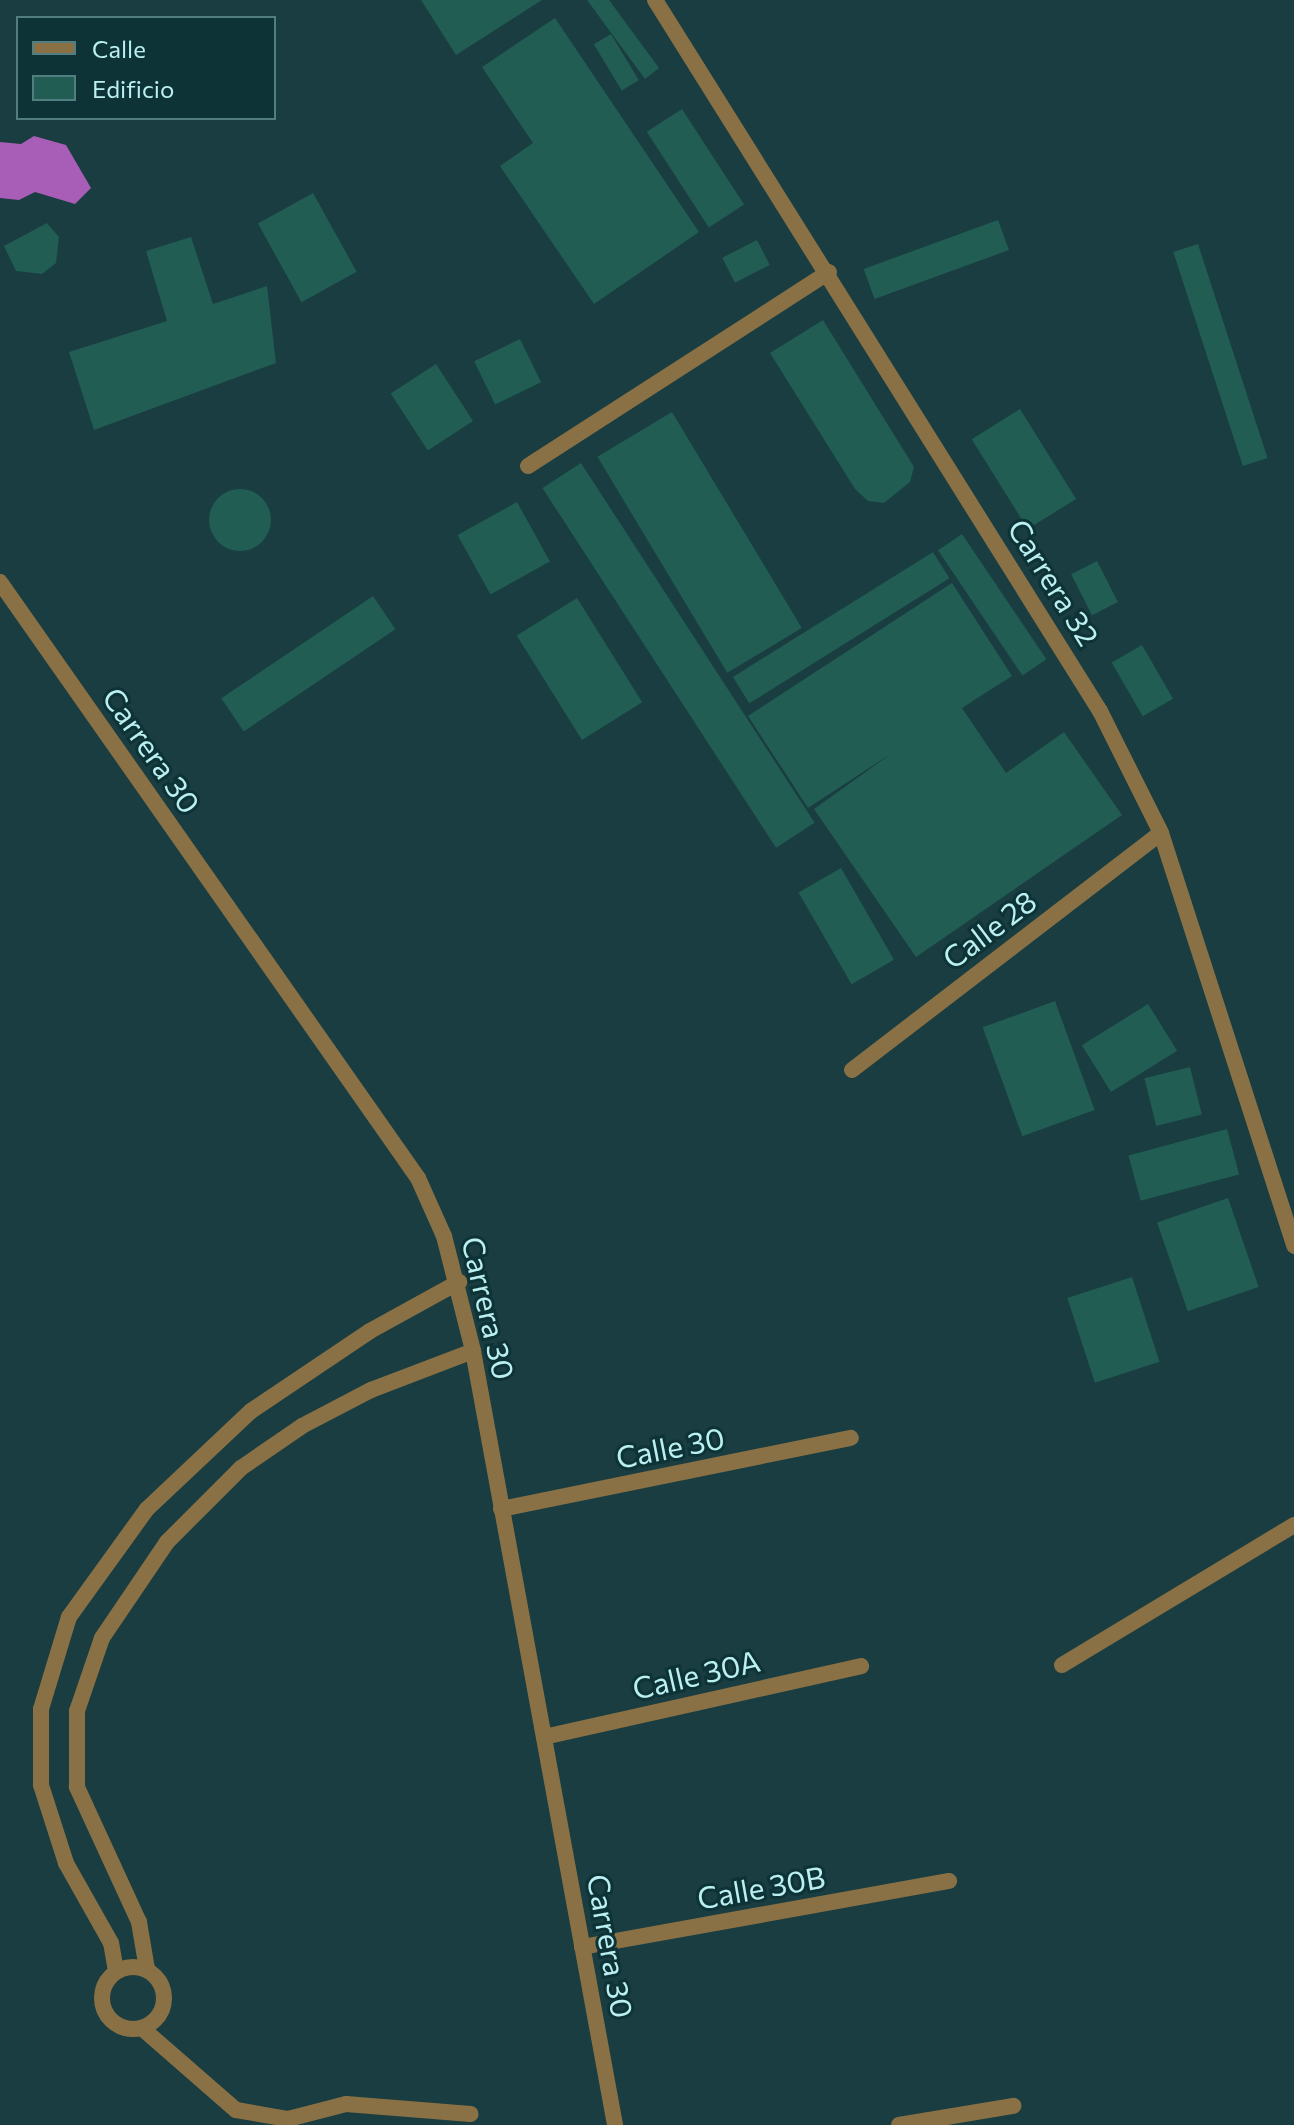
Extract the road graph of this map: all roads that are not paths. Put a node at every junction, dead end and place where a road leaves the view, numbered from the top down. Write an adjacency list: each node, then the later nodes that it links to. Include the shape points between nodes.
1 (655, 0): 2 (street, Carrera 32)
2 (829, 272): 3 (street); 5 (street, Carrera 32, via 1100,711)
3 (528, 466)
4 (0, 582): 8 (street, Carrera 30, via 418,1178)
5 (1161, 833): 6 (street, Calle 28); 7 (street, Carrera 32)
6 (852, 1070)
7 (1294, 1246)
8 (459, 1282): 9 (street, Carrera 30); 19 (street, via 370,1331 251,1411 147,1509 69,1617 41,1709 41,1785 66,1863 111,1943)
9 (473, 1351): 11 (street, Carrera 30); 18 (street, via 371,1390 302,1426 241,1468 167,1542 102,1638 77,1711 77,1787 139,1922)
10 (851, 1438): 11 (street, Calle 30)
11 (501, 1509): 15 (street, Carrera 30)
12 (1294, 1525): 13 (street)
13 (1062, 1665)
14 (861, 1666): 15 (street, Calle 30A)
15 (544, 1737): 17 (street, Carrera 30)
16 (949, 1881): 17 (street, Calle 30B)
17 (582, 1947): 23 (street, Carrera 30)
18 (147, 1969): 19 (street, via 131,1966); 20 (street, via 161,1982 165,2000 158,2018)
19 (116, 1971): 20 (street, via 105,1983 101,2001 108,2018 124,2029)
20 (143, 2029): 22 (street, via 236,2110 288,2119 346,2104)
21 (1013, 2106): 24 (street)
22 (471, 2114)
23 (615, 2125)
24 (899, 2125)

